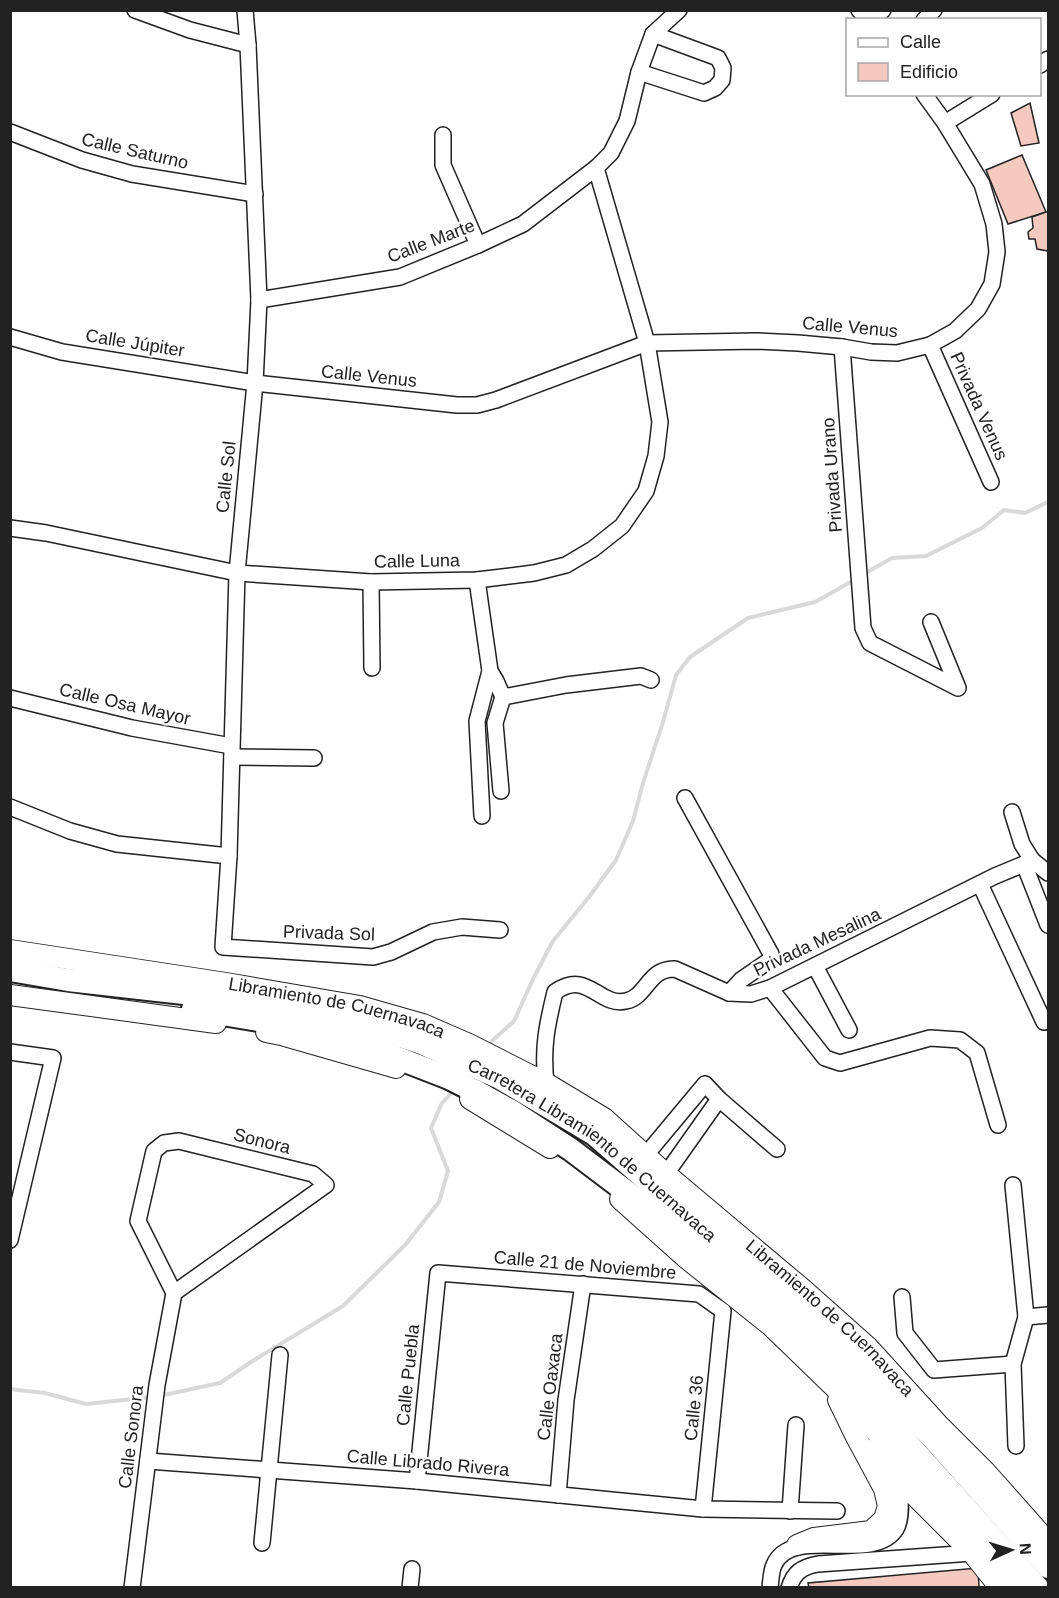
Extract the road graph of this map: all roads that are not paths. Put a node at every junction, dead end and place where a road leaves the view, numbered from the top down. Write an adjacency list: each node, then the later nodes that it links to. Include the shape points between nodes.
1 (135, 10): 5 (street)
2 (245, 10): 5 (street, Calle Sol)
3 (679, 10): 4 (street)
4 (653, 34): 6 (street); 6 (street, via 718,58 723,68 722,80 704,93)
5 (248, 45): 13 (street, Calle Sol)
6 (639, 72): 12 (street, via 627,121 611,153)
7 (925, 96): 9 (street, Calle Venus)
8 (989, 96): 9 (street)
9 (945, 123): 18 (street, Calle Venus, via 982,184 994,224 997,252 992,284 978,309 955,331)
10 (10, 132): 13 (street, Calle Saturno, via 82,160 132,174)
11 (443, 135): 14 (street, via 443,165)
12 (596, 168): 14 (street, Calle Marte, via 523,224); 17 (street)
13 (255, 194): 15 (street, Calle Sol)
14 (478, 245): 15 (street, Calle Marte, via 400,277)
15 (260, 300): 20 (street, Calle Sol)
16 (10, 337): 20 (street, Calle Júpiter, via 62,352)
17 (647, 343): 19 (street, Calle Venus, via 757,341); 20 (street, Calle Venus, via 477,405); 24 (street, Calle Luna, via 660,422 656,456 646,491 622,526 566,565)
18 (930, 345): 19 (street, Calle Venus, via 897,353); 21 (street, Privada Venus)
19 (842, 347): 26 (street, Privada Urano, via 863,628 870,643 958,688)
20 (255, 383): 23 (street, Calle Sol)
21 (991, 482)
22 (10, 528): 23 (street, Calle Luna)
23 (237, 573): 25 (street, Calle Luna); 32 (street, Calle Sol)
24 (477, 580): 25 (street, Calle Luna); 28 (street)
25 (371, 582): 27 (street)
26 (931, 622)
27 (372, 668)
28 (490, 671): 30 (street); 38 (street, via 477,721)
29 (651, 680): 30 (street, via 641,676 576,683)
30 (503, 697): 34 (street, via 495,723)
31 (10, 698): 32 (street, Calle Osa Mayor)
32 (231, 752): 33 (street, Calle Osa Mayor); 39 (street, Calle Sol)
33 (314, 758)
34 (501, 791)
35 (684, 798): 51 (street, via 771,954 770,960)
36 (10, 807): 39 (street, via 70,831 117,844)
37 (1012, 812): 40 (street)
38 (482, 816)
39 (229, 856): 45 (street, Calle Sol)
40 (1028, 862): 41 (street); 42 (street, Privada Mesalina); 43 (street)
41 (1048, 873)
42 (980, 884): 47 (street, Privada Mesalina); 53 (street)
43 (1048, 925)
44 (500, 930): 45 (street, Privada Sol, via 462,927 433,932 373,957)
45 (223, 947)
46 (10, 950): 56 (main road, Libramiento de Cuernavaca, via 360,1006 423,1024)
47 (815, 966): 50 (street, Privada Mesalina); 54 (street)
48 (10, 970): 56 (highway, Carretera Libramiento de Cuernavaca, via 303,1009 419,1042)
49 (10, 983): 56 (highway, Carretera Libramiento de Cuernavaca, via 282,1024 338,1037 395,1057)
50 (770, 988): 51 (street, Privada Mesalina, via 751,994); 61 (street, via 825,1058 840,1063 930,1038 960,1040 977,1053)
51 (729, 993): 58 (street, Privada Mesalina, via 668,968 660,971 633,999 625,1001 616,1002 578,984 566,985 555,992 546,1031)
52 (10, 995): 56 (main road, Libramiento de Cuernavaca, via 281,1035 391,1066)
53 (1044, 1022)
54 (849, 1030)
55 (10, 1052): 66 (street, via 53,1058)
56 (456, 1067): 57 (highway, Carretera Libramiento de Cuernavaca); 59 (highway, Carretera Libramiento de Cuernavaca)
57 (504, 1071): 58 (main road, Libramiento de Cuernavaca); 96 (highway, Carretera Libramiento de Cuernavaca, via 594,1134 795,1303 930,1435)
58 (546, 1083): 63 (main road, Libramiento de Cuernavaca, via 604,1118)
59 (472, 1095): 76 (main road, via 627,1204 687,1259 771,1326); 104 (highway, Carretera Libramiento de Cuernavaca, via 513,1112 570,1149 701,1248 784,1318 846,1376)
60 (719, 1099): 62 (street); 63 (street, via 705,1084); 64 (street)
61 (998, 1125)
62 (777, 1149)
63 (645, 1156): 64 (main road, Libramiento de Cuernavaca)
64 (666, 1174): 90 (main road, Libramiento de Cuernavaca, via 868,1347)
65 (1013, 1185): 73 (street)
66 (10, 1240)
67 (438, 1274): 68 (street, Calle 21 de Noviembre); 84 (street, Calle Puebla)
68 (584, 1284): 71 (street, Calle 21 de Noviembre, via 699,1294); 85 (street, Calle Oaxaca, via 566,1400)
69 (174, 1293): 69 (street, Sonora, via 240,1246 326,1185 313,1174 179,1141 164,1143 154,1151 138,1221); 81 (street, Calle Sonora)
70 (902, 1297): 75 (street, via 905,1333 934,1370)
71 (723, 1311): 86 (street, Calle 36)
72 (1048, 1315): 73 (street)
73 (1026, 1317): 75 (street)
74 (280, 1355): 82 (street)
75 (1013, 1364): 79 (street)
76 (833, 1386): 92 (main road, via 884,1489 888,1506 884,1519 871,1531 814,1538); 103 (main road)
77 (925, 1394): 89 (main road)
78 (796, 1425): 87 (street)
79 (1016, 1446)
80 (874, 1449): 83 (main road)
81 (148, 1461): 82 (street, Calle Librado Rivera); 98 (street, Calle Sonora)
82 (269, 1469): 84 (street, Calle Librado Rivera); 91 (street)
83 (898, 1479): 93 (street, via 900,1516 891,1534 859,1545); 94 (main road)
84 (417, 1481): 85 (street, Calle Librado Rivera)
85 (558, 1495): 86 (street, Calle Librado Rivera)
86 (704, 1509): 87 (street, Calle Librado Rivera)
87 (790, 1511): 88 (street, Calle Librado Rivera)
88 (837, 1511)
89 (1048, 1525)
90 (1048, 1542)
91 (262, 1543)
92 (796, 1545): 93 (street); 100 (street, via 773,1566)
93 (827, 1545): 95 (street)
94 (972, 1553): 95 (street); 102 (main road)
95 (830, 1563): 101 (street, via 804,1569 793,1576)
96 (1048, 1567)
97 (412, 1569): 99 (street)
98 (132, 1587)
99 (410, 1587)
100 (770, 1587)
101 (789, 1587)
102 (1000, 1587)
103 (1022, 1587)
104 (1038, 1587)

